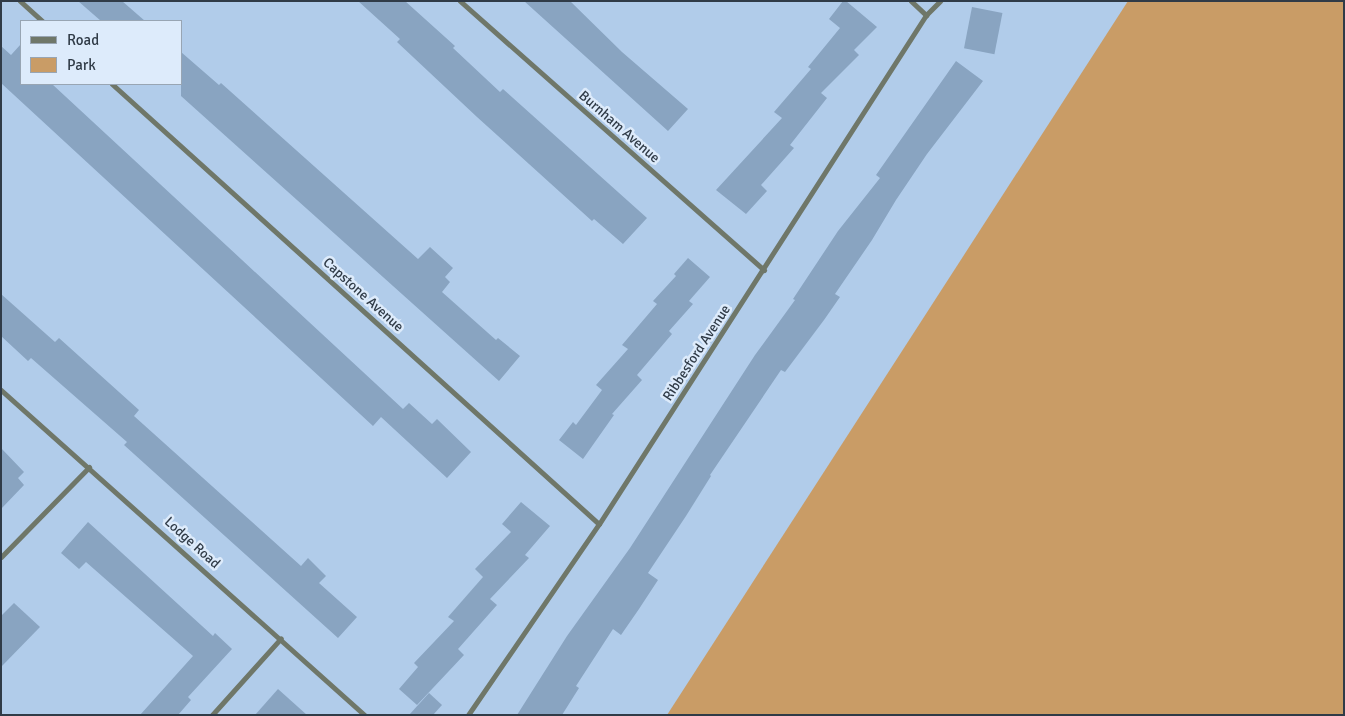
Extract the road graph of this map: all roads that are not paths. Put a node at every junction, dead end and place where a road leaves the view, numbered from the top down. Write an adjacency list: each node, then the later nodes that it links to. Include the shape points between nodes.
1 (20, 1): 6 (street)
2 (460, 1): 8 (street, Burnham Avenue)
3 (911, 1): 5 (street)
4 (940, 1): 5 (street, Ribbesford Avenue)
5 (926, 15): 8 (street, Ribbesford Avenue)
6 (41, 20)
7 (113, 85): 11 (street, Capstone Avenue)
8 (764, 270): 11 (street, Ribbesford Avenue)
9 (1, 390): 10 (street, Lodge Road)
10 (89, 467): 12 (street); 13 (street, Lodge Road)
11 (599, 524): 16 (street, Ribbesford Avenue)
12 (1, 558)
13 (282, 638): 14 (street); 15 (street, Lodge Road)
14 (212, 715)
15 (365, 715)
16 (468, 715)

